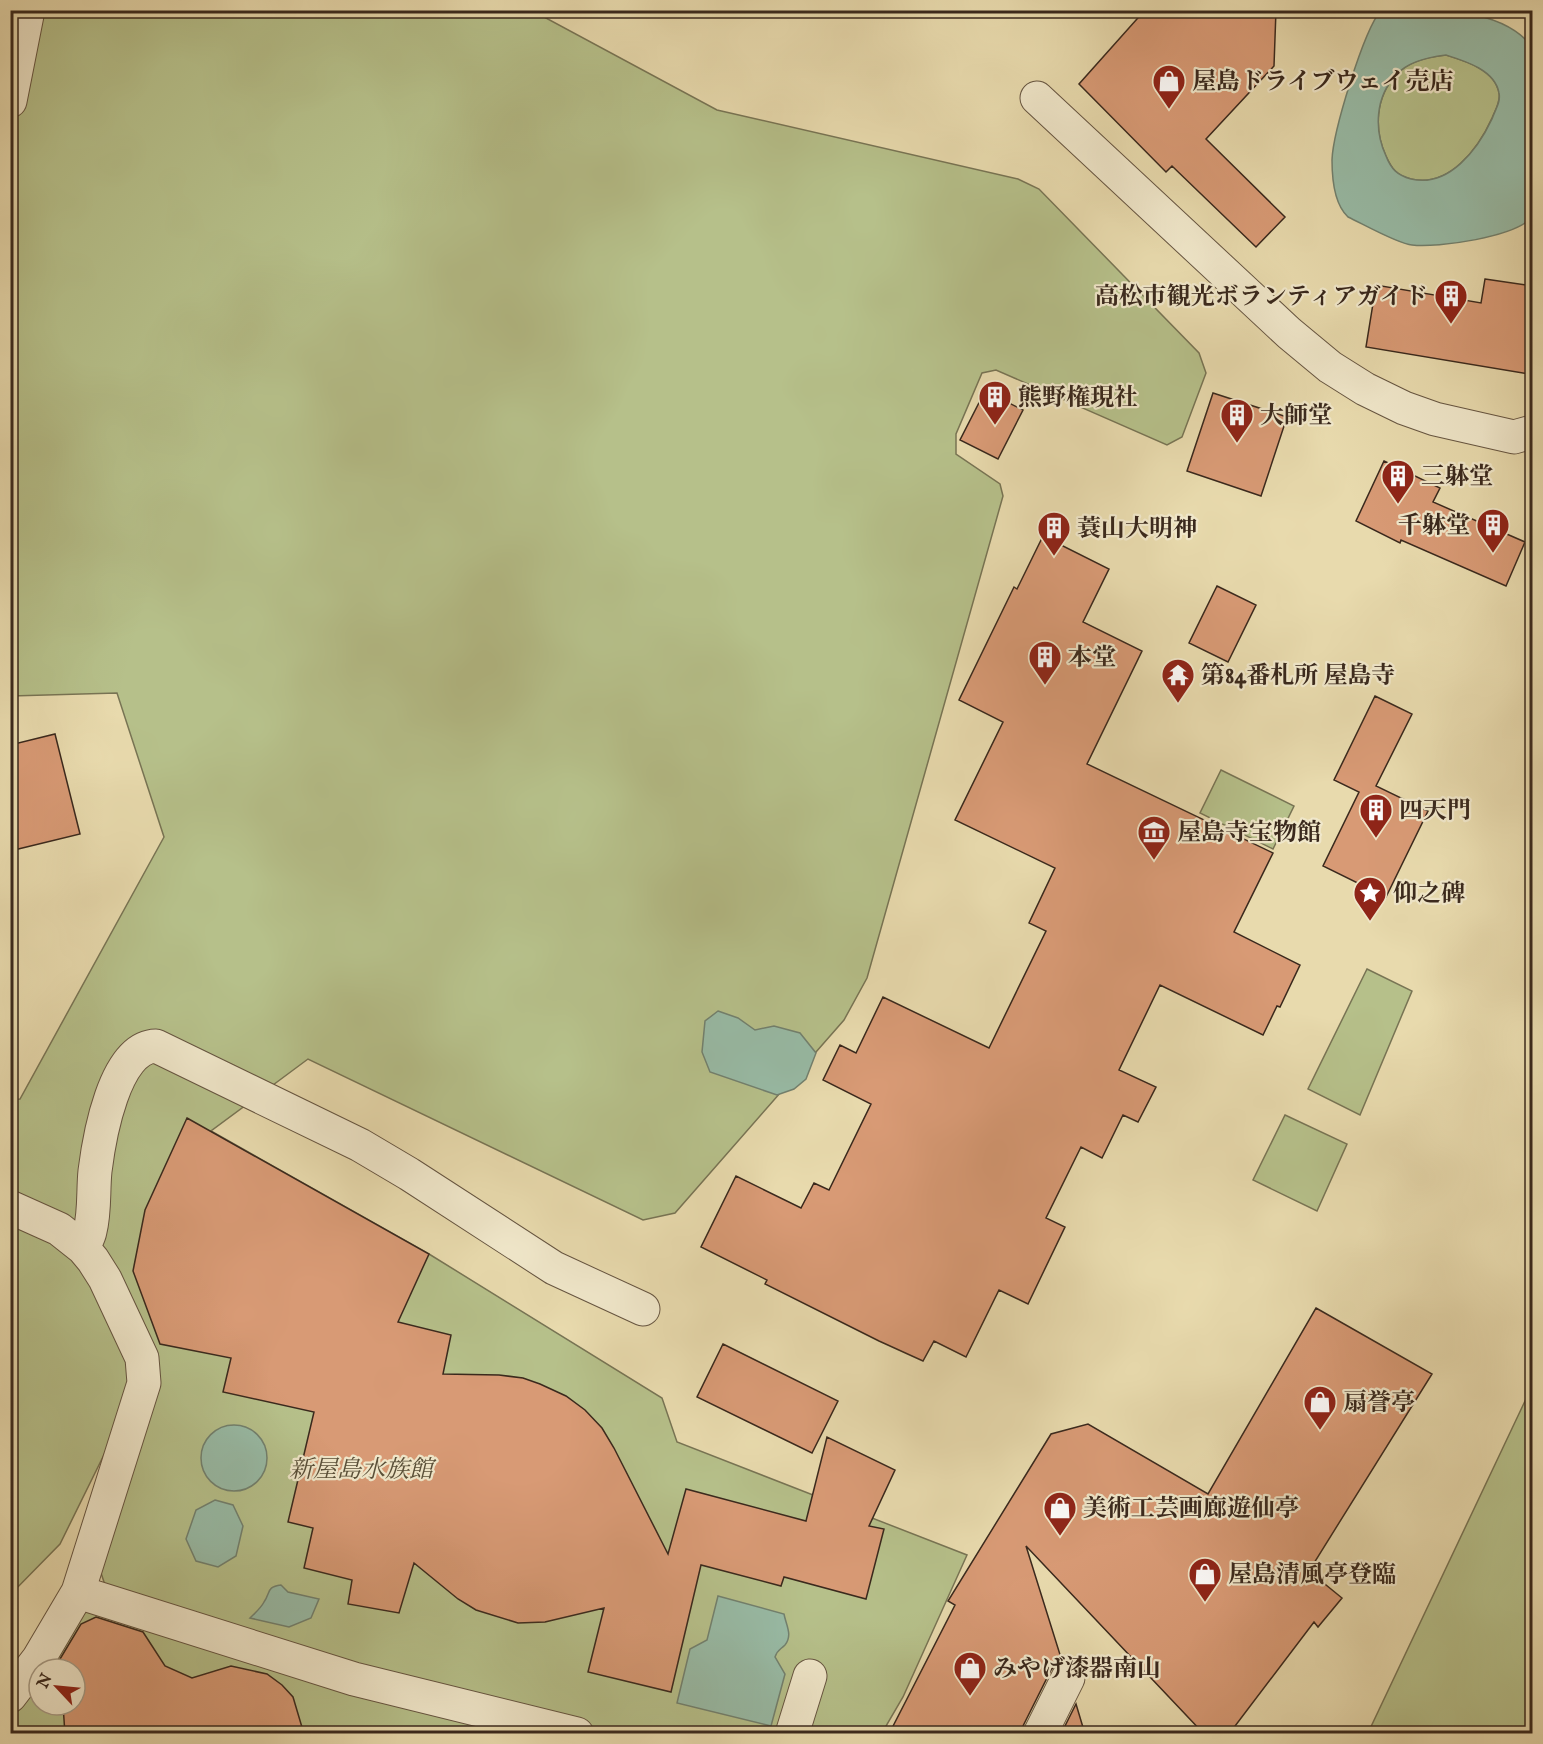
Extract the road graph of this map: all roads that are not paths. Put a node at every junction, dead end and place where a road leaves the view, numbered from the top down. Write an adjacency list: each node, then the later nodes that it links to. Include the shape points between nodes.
1 (28, 10): 3 (street)
2 (1037, 98): 4 (street, via 1330,367 1404,408 1435,418 1514,437)
3 (10, 101)
4 (1533, 432)
5 (10, 1207): 6 (street, via 59,1229)
6 (83, 1248): 7 (street, via 90,1231 100,1139 113,1093 132,1058 156,1046 360,1145 554,1268); 8 (street, via 105,1279 138,1348 144,1383)
7 (643, 1309)
8 (78, 1592): 11 (street, via 39,1658); 12 (street, via 354,1679)
9 (810, 1676): 13 (street)
10 (1068, 1678): 14 (street)
11 (10, 1696)
12 (577, 1734)
13 (792, 1734)
14 (1040, 1734)

